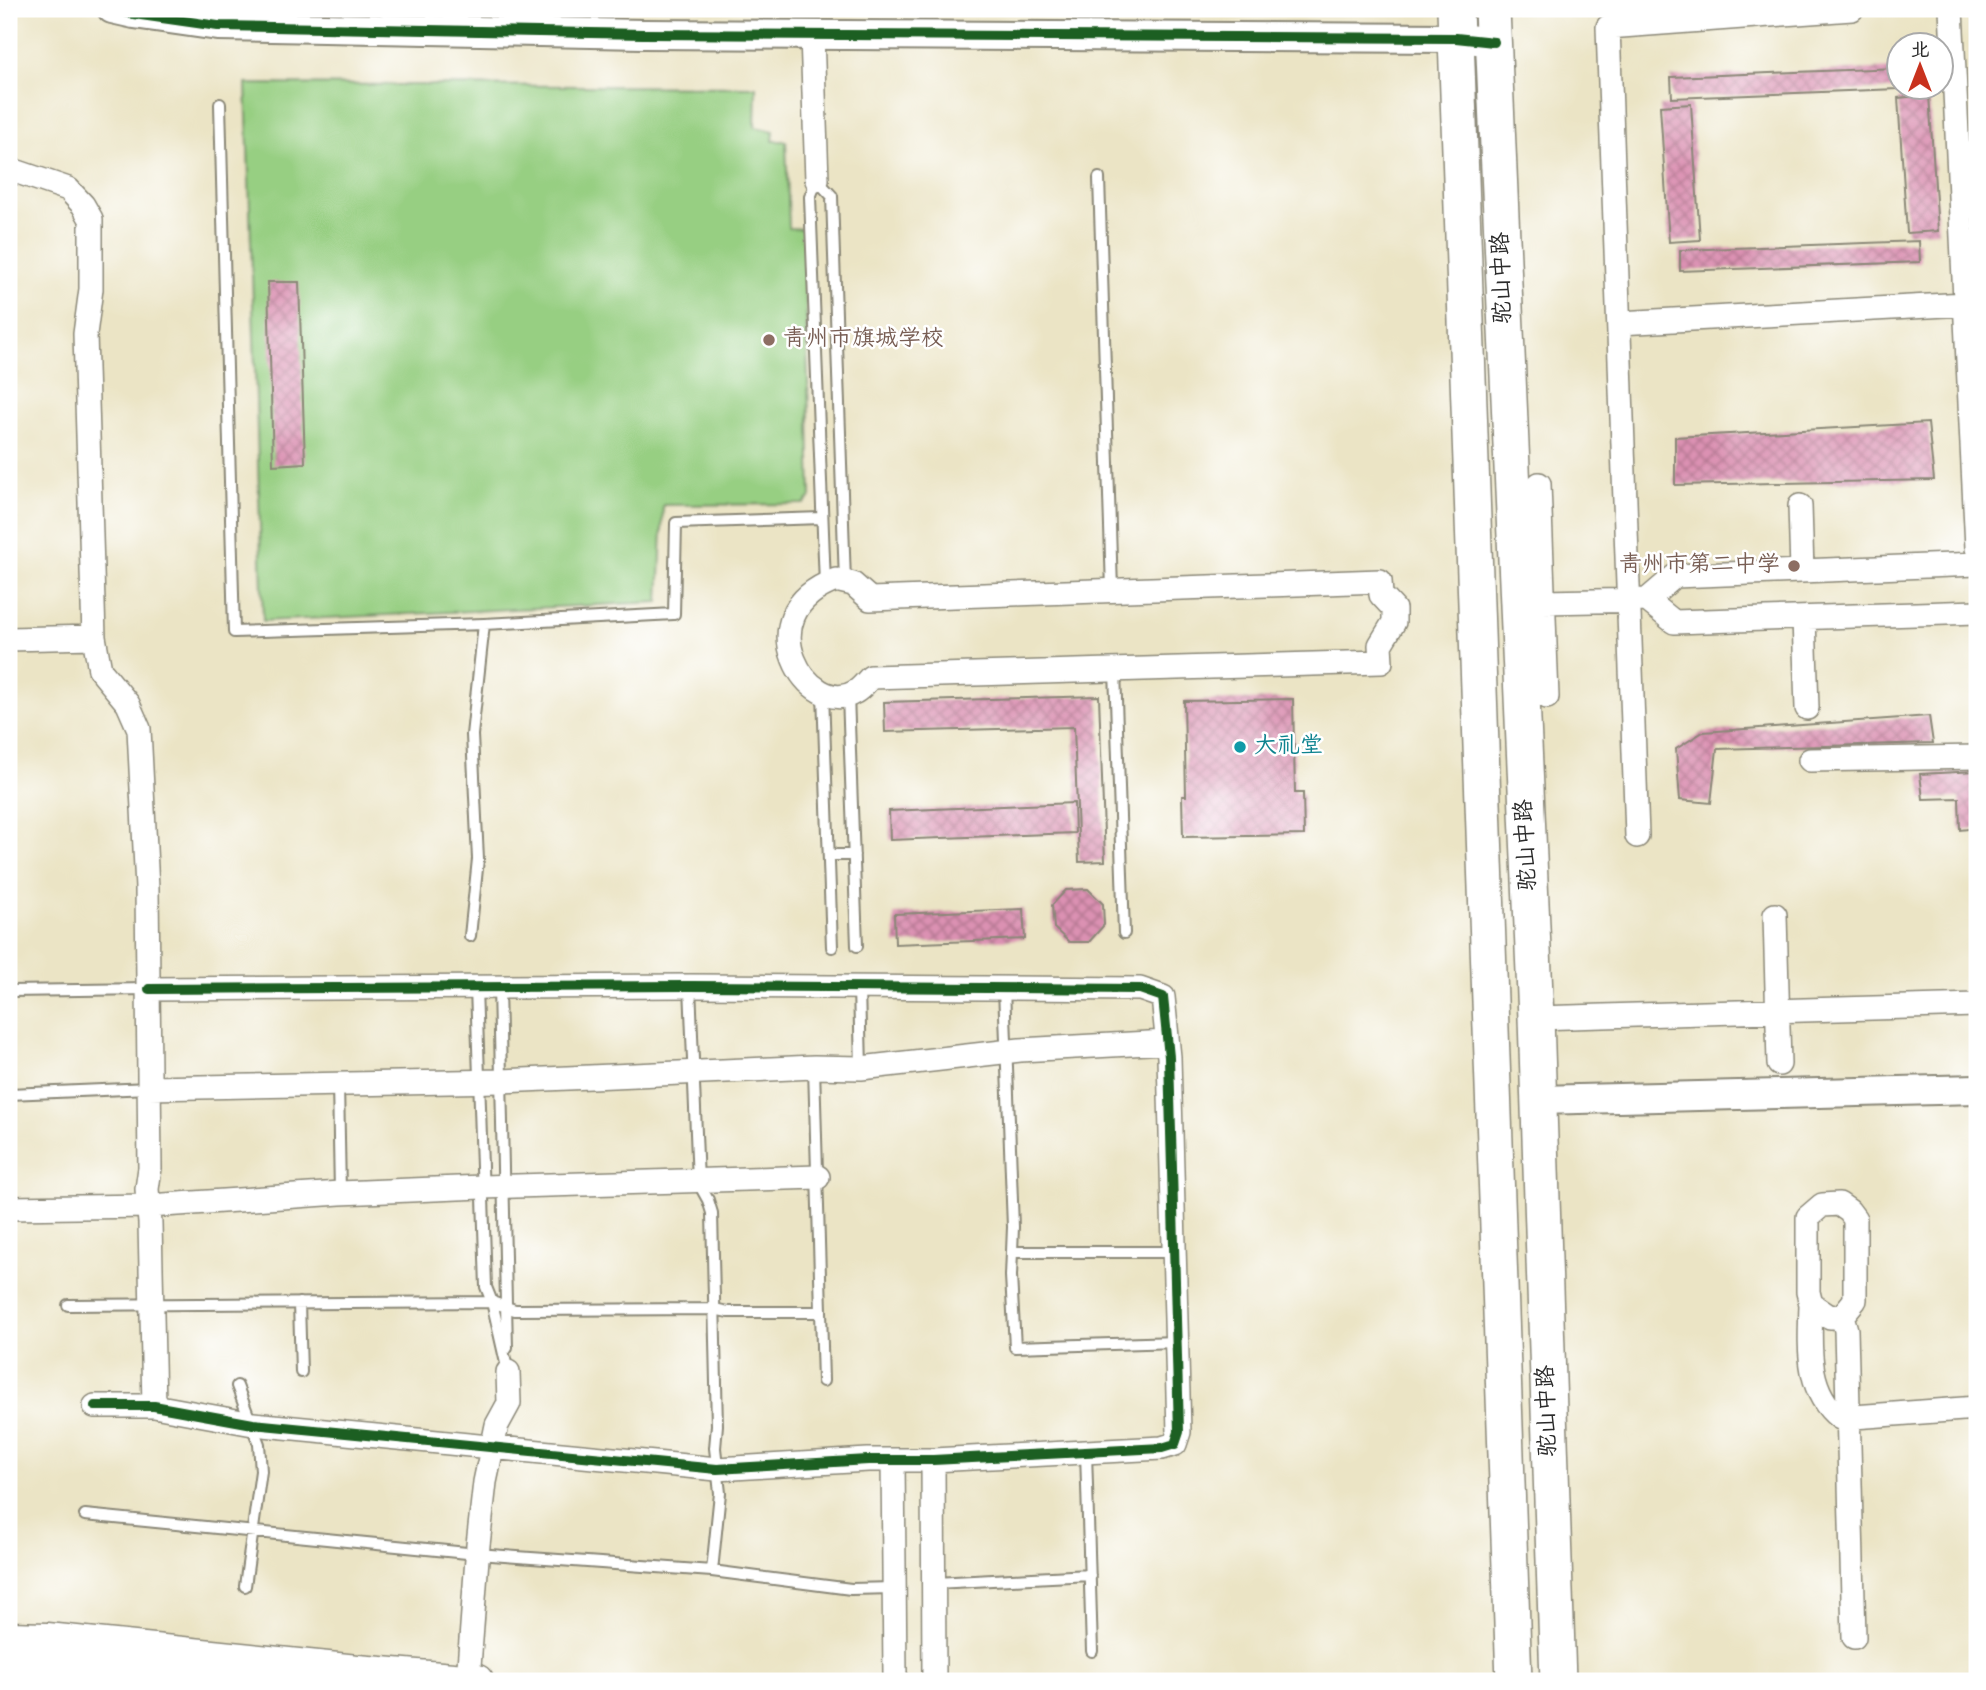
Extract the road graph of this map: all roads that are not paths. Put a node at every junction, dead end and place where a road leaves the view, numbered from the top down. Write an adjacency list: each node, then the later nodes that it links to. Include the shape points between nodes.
1 (112, 9): 6 (street, via 218,26)
2 (1852, 9): 12 (street, via 1608,27)
3 (1951, 9): 11 (street)
4 (1456, 24): 5 (street); 6 (street); 113 (main road, 驼山中路)
5 (1493, 26): 51 (main road, 驼山中路)
6 (813, 35): 10 (street)
7 (220, 104): 25 (lane, via 234,632)
8 (9, 169): 26 (street, via 68,189 91,219 91,289 85,334)
9 (1098, 178): 20 (lane)
10 (817, 180): 15 (lane, via 810,197); 19 (lane, via 832,196)
11 (1965, 304): 12 (street); 16 (street)
12 (1619, 323): 21 (street)
13 (1539, 484): 22 (street)
14 (1800, 506): 18 (street)
15 (822, 518): 19 (lane); 25 (lane, via 676,523 674,614)
16 (1977, 548)
17 (1977, 564): 18 (street)
18 (1802, 571): 21 (street, via 1675,576)
19 (835, 583): 20 (street, via 853,584 870,599); 29 (street, via 817,587 802,600 789,632 796,666)
20 (1112, 590): 28 (street, via 1380,581 1381,595 1394,609 1394,622 1380,645 1381,662)
21 (1638, 601): 22 (street); 24 (street, via 1674,622); 35 (street)
22 (1543, 602): 31 (street)
23 (1977, 612): 24 (street)
24 (1804, 618): 32 (street)
25 (484, 624): 40 (lane, via 472,735 478,859)
26 (94, 637): 27 (street); 47 (street, via 100,670 128,704 139,729)
27 (9, 639)
28 (1115, 670): 30 (street, via 872,677); 39 (lane)
29 (823, 693): 30 (street); 36 (lane)
30 (848, 695): 37 (lane)
31 (1546, 697)
32 (1807, 708)
33 (1977, 757): 34 (street)
34 (1810, 760)
35 (1637, 836)
36 (829, 855): 37 (lane); 42 (lane)
37 (854, 855): 41 (lane)
38 (1774, 915): 50 (street)
39 (1124, 933)
40 (470, 936)
41 (858, 946)
42 (832, 947)
43 (690, 986): 44 (street); 45 (street); 57 (lane)
44 (488, 987): 47 (street); 58 (lane); 58 (lane)
45 (859, 987): 46 (street); 56 (lane)
46 (1004, 988): 52 (street, via 1140,989 1163,997); 53 (lane)
47 (149, 989): 48 (lane); 60 (street)
48 (9, 991)
49 (1977, 1005): 50 (street)
50 (1777, 1011): 51 (street); 54 (street)
51 (1536, 1018): 63 (main road, 驼山中路)
52 (1167, 1042): 53 (street); 71 (street)
53 (1006, 1053): 56 (street); 70 (lane)
54 (1779, 1064)
55 (814, 1067): 56 (street); 57 (street); 64 (lane)
56 (861, 1068)
57 (693, 1073): 58 (street); 65 (lane)
58 (490, 1081): 59 (street); 66 (lane); 66 (lane)
59 (338, 1083): 60 (street); 67 (lane)
60 (149, 1088): 62 (lane); 68 (street)
61 (1977, 1089): 63 (street)
62 (9, 1094)
63 (1539, 1100): 114 (main road, 驼山中路)
64 (817, 1177): 65 (street); 79 (lane)
65 (698, 1182): 66 (street); 78 (lane, via 712,1213)
66 (493, 1187): 67 (street); 72 (lane, via 486,1287); 77 (lane)
67 (340, 1193): 68 (street)
68 (149, 1206): 69 (street); 76 (street)
69 (9, 1208)
70 (1012, 1252): 71 (lane); 81 (lane, via 1015,1347)
71 (1175, 1252): 81 (street)
72 (492, 1302): 73 (lane); 77 (lane); 83 (lane)
73 (299, 1303): 76 (lane); 82 (lane)
74 (1811, 1304): 80 (street, via 1830,1317); 80 (street, via 1808,1217 1822,1205 1839,1204 1855,1219 1855,1300); 89 (street, via 1811,1370 1831,1411 1840,1418)
75 (68, 1305): 76 (lane)
76 (152, 1306): 87 (street)
77 (506, 1307): 78 (lane); 83 (lane)
78 (714, 1309): 79 (lane); 95 (lane)
79 (821, 1312): 84 (lane)
80 (1842, 1316): 89 (street)
81 (1178, 1342): 92 (street, via 1179,1432 1175,1444)
82 (301, 1372)
83 (508, 1372): 91 (street, via 509,1403)
84 (823, 1381)
85 (237, 1386): 90 (lane)
86 (95, 1406): 87 (street)
87 (154, 1406): 90 (street)
88 (1977, 1408): 89 (street)
89 (1848, 1416): 104 (street)
90 (253, 1424): 91 (street); 97 (lane, via 261,1471)
91 (492, 1448): 95 (street); 98 (street)
92 (1086, 1452): 94 (street); 100 (lane)
93 (893, 1460): 94 (street); 95 (street); 103 (street)
94 (933, 1460): 101 (street)
95 (717, 1469): 99 (lane, via 720,1493)
96 (85, 1515): 97 (lane)
97 (252, 1531): 98 (lane); 102 (lane)
98 (477, 1554): 99 (lane); 109 (street)
99 (712, 1571): 103 (lane, via 851,1589)
100 (1090, 1575): 101 (lane); 106 (lane)
101 (934, 1583): 112 (street)
102 (245, 1586)
103 (894, 1588): 111 (street)
104 (1854, 1637)
105 (9, 1638): 109 (main road)
106 (1092, 1651)
107 (9, 1661): 108 (main road)
108 (231, 1681)
109 (468, 1681): 110 (main road)
110 (477, 1681)
111 (898, 1681)
112 (934, 1681)
113 (1514, 1681)
114 (1558, 1681)

